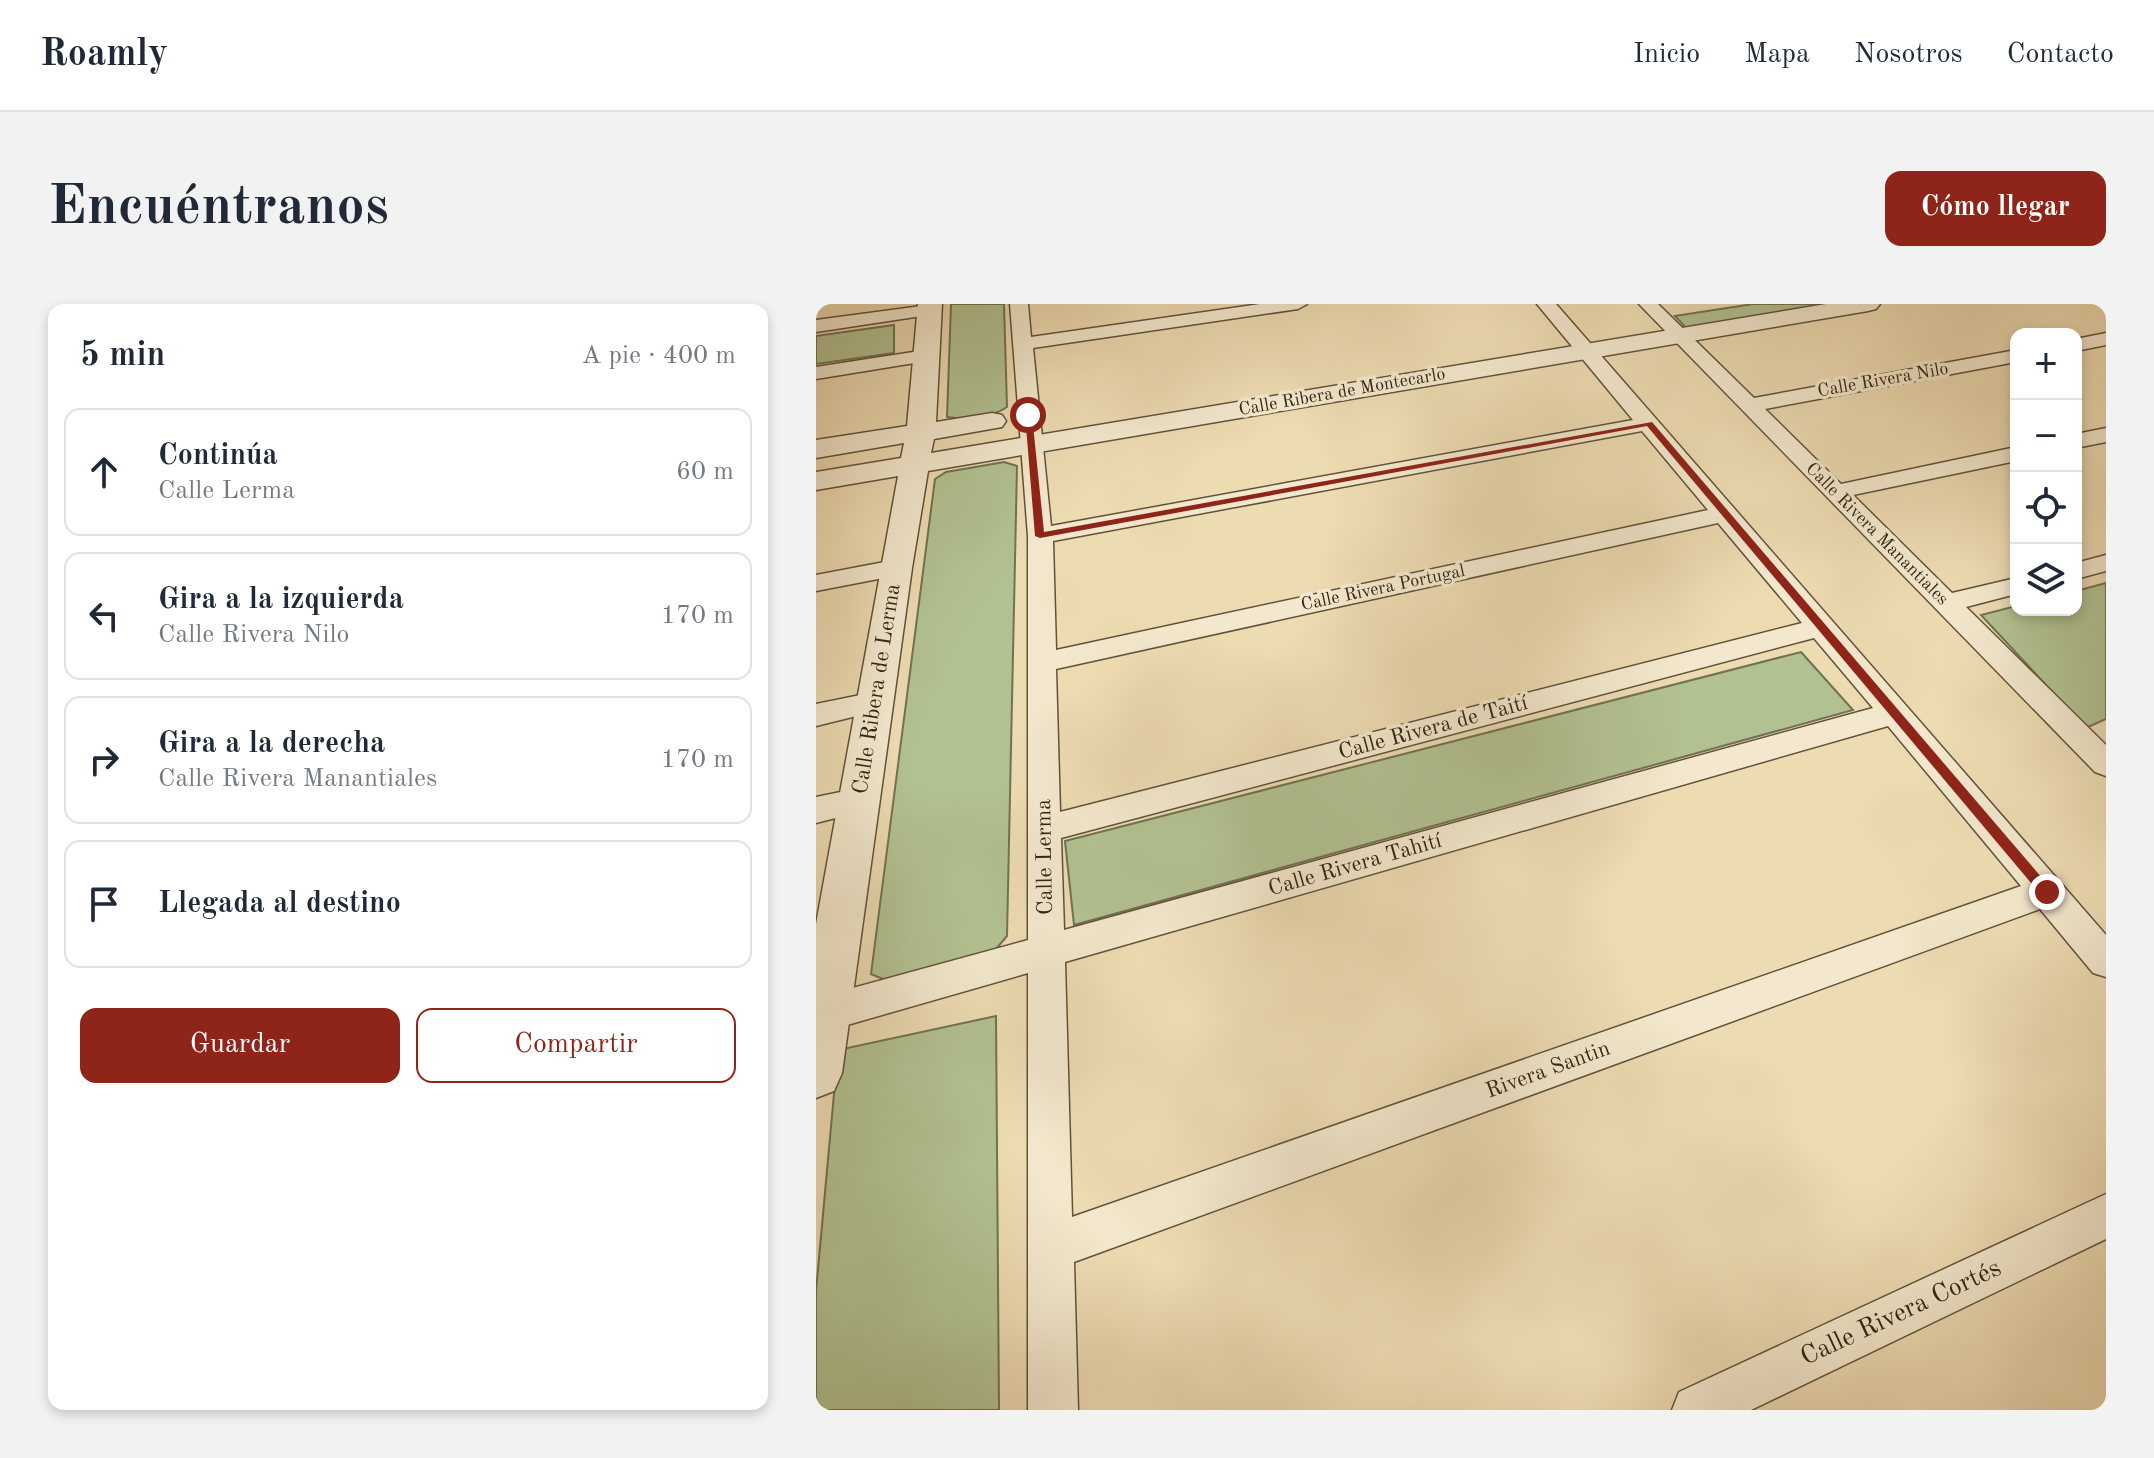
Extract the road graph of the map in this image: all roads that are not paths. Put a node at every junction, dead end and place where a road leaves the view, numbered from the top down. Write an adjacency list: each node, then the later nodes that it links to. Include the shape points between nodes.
1 (1019, 304): 13 (street, Calle Lerma)
2 (1298, 304): 13 (street)
3 (1546, 304): 9 (street)
4 (1721, 304): 7 (street)
5 (1868, 304): 11 (street, Calle Ribera de Montecarlo)
6 (929, 307): 8 (street); 16 (street, Calle Ribera de Lerma)
7 (1653, 309): 9 (street); 11 (street, Calle Rivera Manantiales)
8 (816, 326)
9 (1567, 329): 10 (street); 15 (street)
10 (1536, 334)
11 (1681, 335): 15 (street, Calle Ribera de Montecarlo); 19 (street, Calle Rivera Manantiales)
12 (2106, 339): 14 (street)
13 (1021, 344): 21 (street, Calle Lerma)
14 (2082, 344)
15 (1588, 351): 20 (street); 21 (street, Calle Ribera de Montecarlo)
16 (926, 356): 18 (street); 24 (street, Calle Ribera de Lerma)
17 (2010, 357): 19 (street, Calle Rivera Nilo)
18 (816, 373)
19 (1751, 405): 28 (street, Calle Rivera Manantiales)
20 (1649, 423): 29 (street); 30 (street)
21 (1039, 424): 24 (street, Calle Ribera de Montecarlo); 30 (street, Calle Lerma)
22 (2106, 435): 23 (street)
23 (2082, 440)
24 (917, 448): 25 (street, Calle Ribera de Montecarlo); 27 (street, Calle Ribera de Montecarlo); 32 (street, Calle Ribera de Lerma)
25 (816, 449)
26 (2010, 455): 28 (street)
27 (816, 481)
28 (1836, 492): 36 (street, Calle Rivera Manantiales)
29 (1724, 514): 37 (street); 38 (street, Calle Rivera Portugal)
30 (1040, 536): 38 (street, Calle Lerma)
31 (2106, 563): 33 (street)
32 (895, 568): 34 (street); 39 (street, Calle Ribera de Lerma)
33 (2082, 569)
34 (816, 583)
35 (2010, 587): 36 (street)
36 (1946, 603): 42 (street, Calle Rivera Manantiales)
37 (1821, 627): 40 (street); 45 (street, Calle Rivera de Taití)
38 (1042, 663): 45 (street, Calle Lerma)
39 (875, 702): 41 (street); 43 (street, Calle Ribera de Lerma)
40 (1895, 713): 46 (street); 47 (street, Calle Rivera Tahití)
41 (816, 715)
42 (2100, 750)
43 (860, 800): 44 (street); 49 (street, Calle Ribera de Lerma)
44 (816, 810)
45 (1045, 829): 47 (street, Calle Lerma)
46 (2047, 892): 48 (street); 52 (street, Rivera Santin)
47 (1047, 952): 49 (street, Calle Rivera Tahití); 52 (street, Calle Lerma)
48 (2106, 961)
49 (820, 1015): 50 (street, Calle Ribera de Lerma)
50 (816, 1073)
51 (2106, 1216): 54 (street, Calle Rivera Cortés)
52 (1049, 1248): 53 (street, Calle Lerma)
53 (1053, 1410)
54 (1697, 1410)

